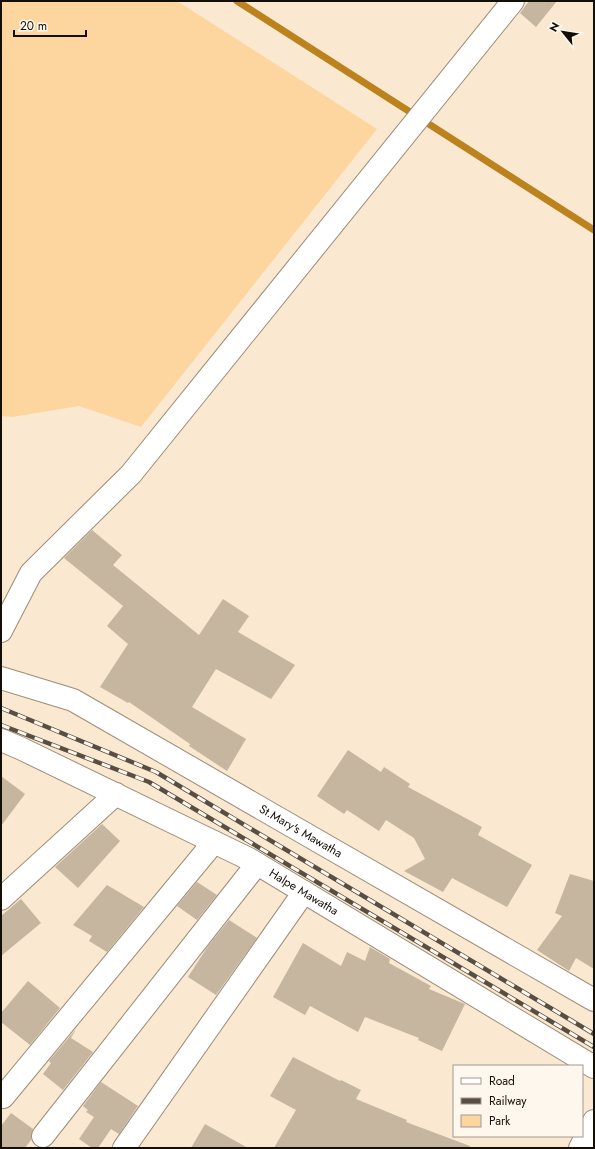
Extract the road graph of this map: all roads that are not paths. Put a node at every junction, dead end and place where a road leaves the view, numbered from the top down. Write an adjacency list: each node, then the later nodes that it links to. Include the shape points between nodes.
1 (513, 1): 2 (street, via 131,474 31,573)
2 (1, 631)
3 (1, 678): 10 (street, St.Mary's Mawatha, via 73,700)
4 (1, 740): 5 (street, Halpe Mawatha)
5 (116, 794): 6 (street, Halpe Mawatha); 9 (street)
6 (214, 842): 7 (street, Halpe Mawatha); 12 (street)
7 (257, 864): 8 (street, Halpe Mawatha); 14 (street)
8 (304, 892): 11 (street, Halpe Mawatha); 15 (street)
9 (1, 900)
10 (594, 1000)
11 (594, 1067)
12 (3, 1097)
13 (594, 1121): 16 (street)
14 (43, 1136)
15 (124, 1148)
16 (580, 1148)

